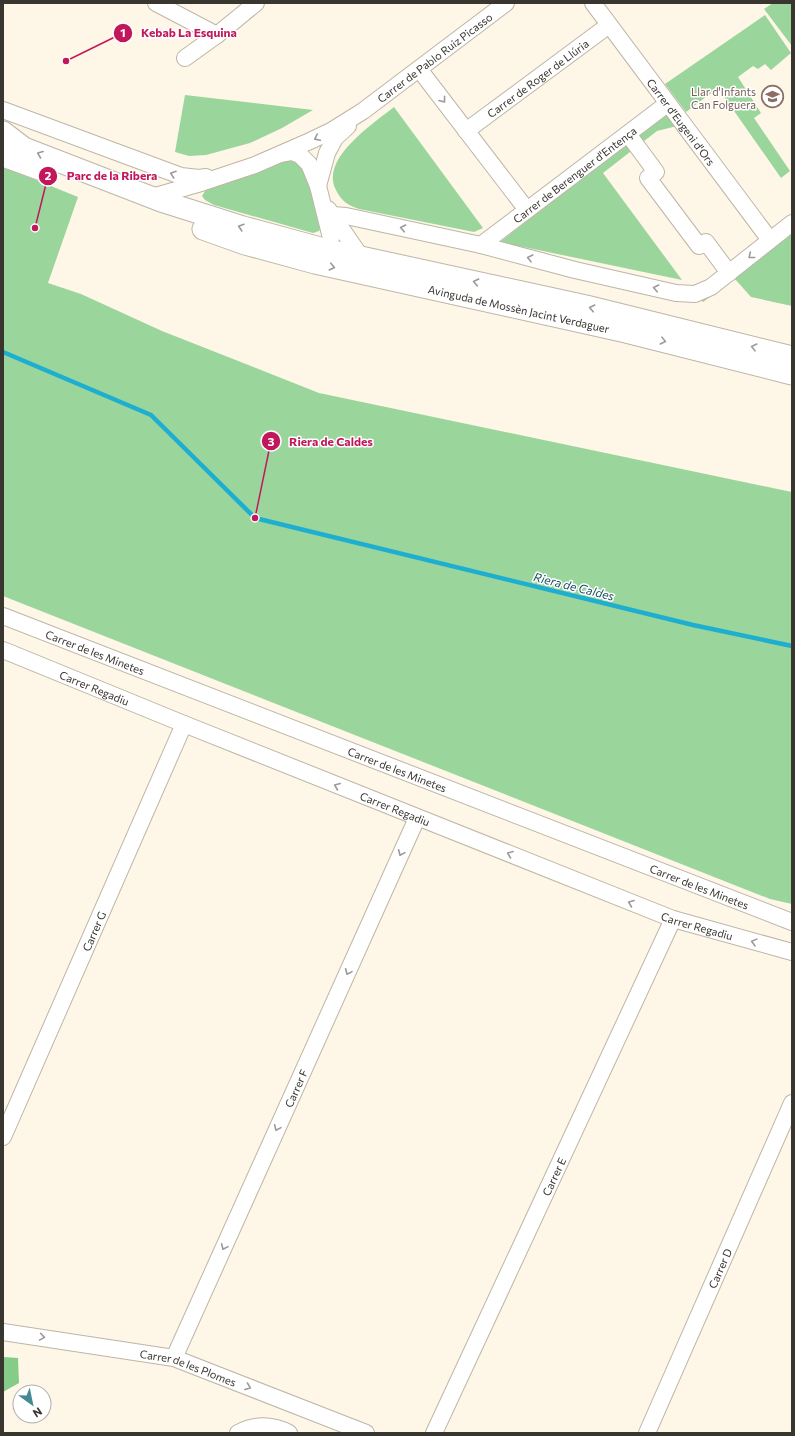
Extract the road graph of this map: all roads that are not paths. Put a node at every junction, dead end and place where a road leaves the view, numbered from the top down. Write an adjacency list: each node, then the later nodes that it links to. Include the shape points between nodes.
1 (156, 3): 6 (street)
2 (256, 3): 6 (street)
3 (506, 3): 8 (street, Carrer de Pablo Ruiz Picasso)
4 (593, 3): 5 (street, Carrer d'Eugeni d'Ors)
5 (609, 25): 9 (street, Carrer d'Eugeni d'Ors); 12 (street, Carrer de Roger de Llúria)
6 (217, 35): 7 (street)
7 (185, 58)
8 (419, 69): 11 (street, Carrer de Pablo Ruiz Picasso); 12 (street, one-way to 12)
9 (667, 104): 14 (street, Carrer de Berenguer d'Entença); 24 (street, Carrer d'Eugeni d'Ors)
10 (3, 110): 17 (street, one-way to 10, via 199,178 180,176)
11 (363, 111): 15 (street, Carrer de Pablo Ruiz Picasso, one-way to 15, via 331,131); 18 (street, Carrer de Pablo Ruiz Picasso, via 335,138 327,153)
12 (466, 131): 20 (street)
13 (3, 132): 19 (main road, Avinguda de Mossèn Jacint Verdaguer, one-way to 13, via 24,148)
14 (628, 134): 20 (street, Carrer de Berenguer d'Entença); 29 (street, via 656,172 648,178 699,246 706,242)
15 (281, 154): 17 (street, Carrer de Pablo Ruiz Picasso); 18 (street, Carrer de Pablo Ruiz Picasso, via 292,152 305,159)
16 (3, 156): 23 (main road, Avinguda de Mossèn Jacint Verdaguer)
17 (226, 174): 19 (street, Carrer de Pablo Ruiz Picasso)
18 (319, 190): 21 (street); 27 (street, Carrer de Pablo Ruiz Picasso, via 331,238)
19 (155, 198): 23 (street, Avinguda de Mossèn Jacint Verdaguer, via 176,213 201,222); 27 (main road, Avinguda de Mossèn Jacint Verdaguer, one-way to 19, via 243,227)
20 (527, 210): 26 (street, Carrer de Berenguer d'Entença)
21 (332, 215): 26 (street, one-way to 21); 28 (street)
22 (792, 223): 24 (street)
23 (209, 232): 25 (main road, Avinguda de Mossèn Jacint Verdaguer)
24 (770, 240): 29 (street, one-way to 29)
25 (245, 244): 27 (street, Avinguda de Mossèn Jacint Verdaguer, via 264,242 316,253); 31 (main road, Avinguda de Mossèn Jacint Verdaguer, one-way to 31, via 323,265 626,332)
26 (481, 245): 29 (street, one-way to 26, via 711,287 694,294 676,293)
27 (327, 248): 28 (main road, Avinguda de Mossèn Jacint Verdaguer)
28 (361, 257): 30 (main road, Avinguda de Mossèn Jacint Verdaguer, one-way to 28, via 593,308)
29 (729, 273)
30 (792, 357)
31 (792, 374)
32 (3, 616): 37 (street, Carrer de les Minetes)
33 (3, 650): 34 (street, Carrer Regadiu)
34 (184, 724): 35 (street, Carrer Regadiu, one-way to 34); 40 (street, Carrer G)
35 (417, 818): 36 (street, Carrer Regadiu, one-way to 35); 42 (street, Carrer F, one-way to 42)
36 (673, 920): 38 (street, Carrer Regadiu, one-way to 36); 46 (street, Carrer E)
37 (792, 922)
38 (792, 952)
39 (792, 1103): 47 (street, Carrer D)
40 (3, 1137)
41 (3, 1332): 42 (street, Carrer de les Plomes, one-way to 42)
42 (174, 1358): 45 (street, Carrer de les Plomes, one-way to 45)
43 (238, 1433): 44 (street, via 248,1427 262,1426)
44 (289, 1433)
45 (366, 1433)
46 (434, 1433)
47 (647, 1433)

